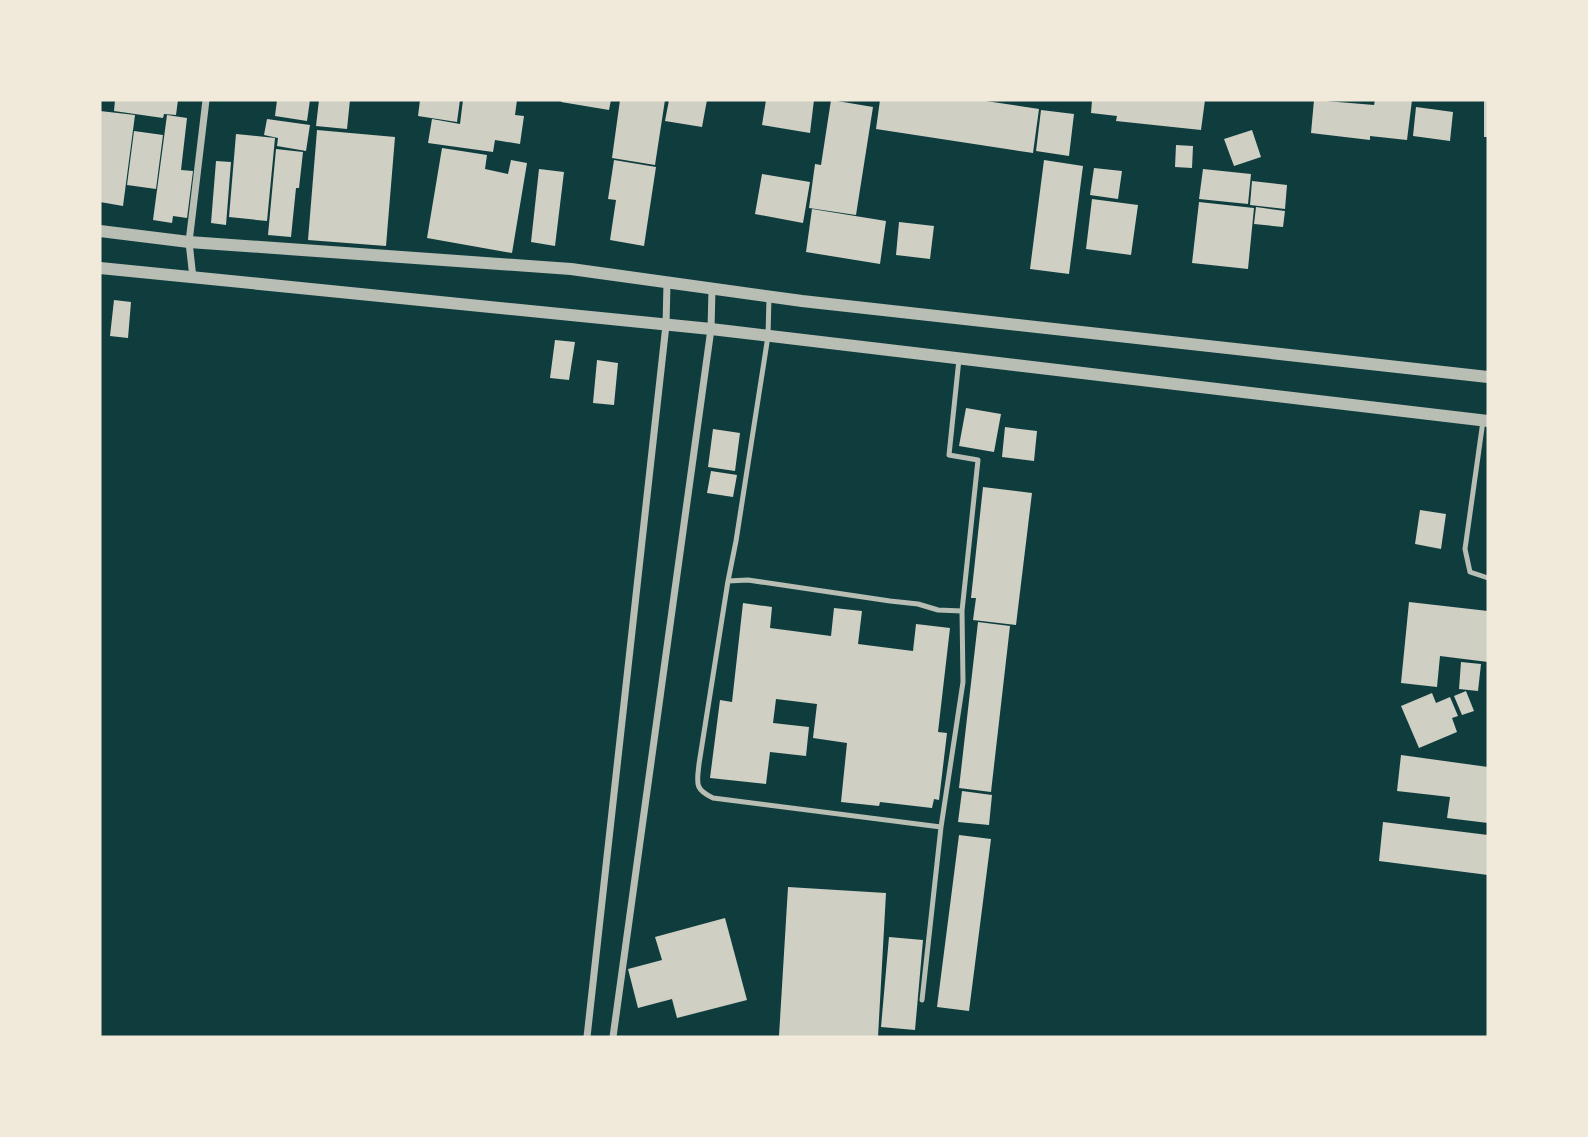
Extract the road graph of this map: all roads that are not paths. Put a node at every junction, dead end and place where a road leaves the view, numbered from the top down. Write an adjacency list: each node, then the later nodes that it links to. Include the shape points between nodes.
1 (206, 100): 3 (street)
2 (100, 231): 3 (street)
3 (189, 242): 5 (street); 6 (street, via 571,269)
4 (100, 268): 5 (street)
5 (193, 278): 9 (street)
6 (667, 282): 7 (street); 9 (street)
7 (712, 289): 8 (street); 10 (street)
8 (769, 297): 11 (lane); 13 (street)
9 (666, 325): 10 (street); 20 (street)
10 (711, 329): 11 (street); 21 (street)
11 (768, 336): 12 (street); 16 (lane)
12 (959, 359): 14 (street); 17 (lane, via 949,455 978,460)
13 (1488, 377)
14 (1486, 421): 15 (lane, via 1465,549 1471,572)
15 (1488, 578)
16 (728, 581): 17 (lane, via 748,580); 18 (lane, via 699,764 697,785 702,793)
17 (962, 611): 18 (lane, via 963,682)
18 (941, 827): 19 (lane)
19 (922, 1000)
20 (587, 1037)
21 (613, 1037)

